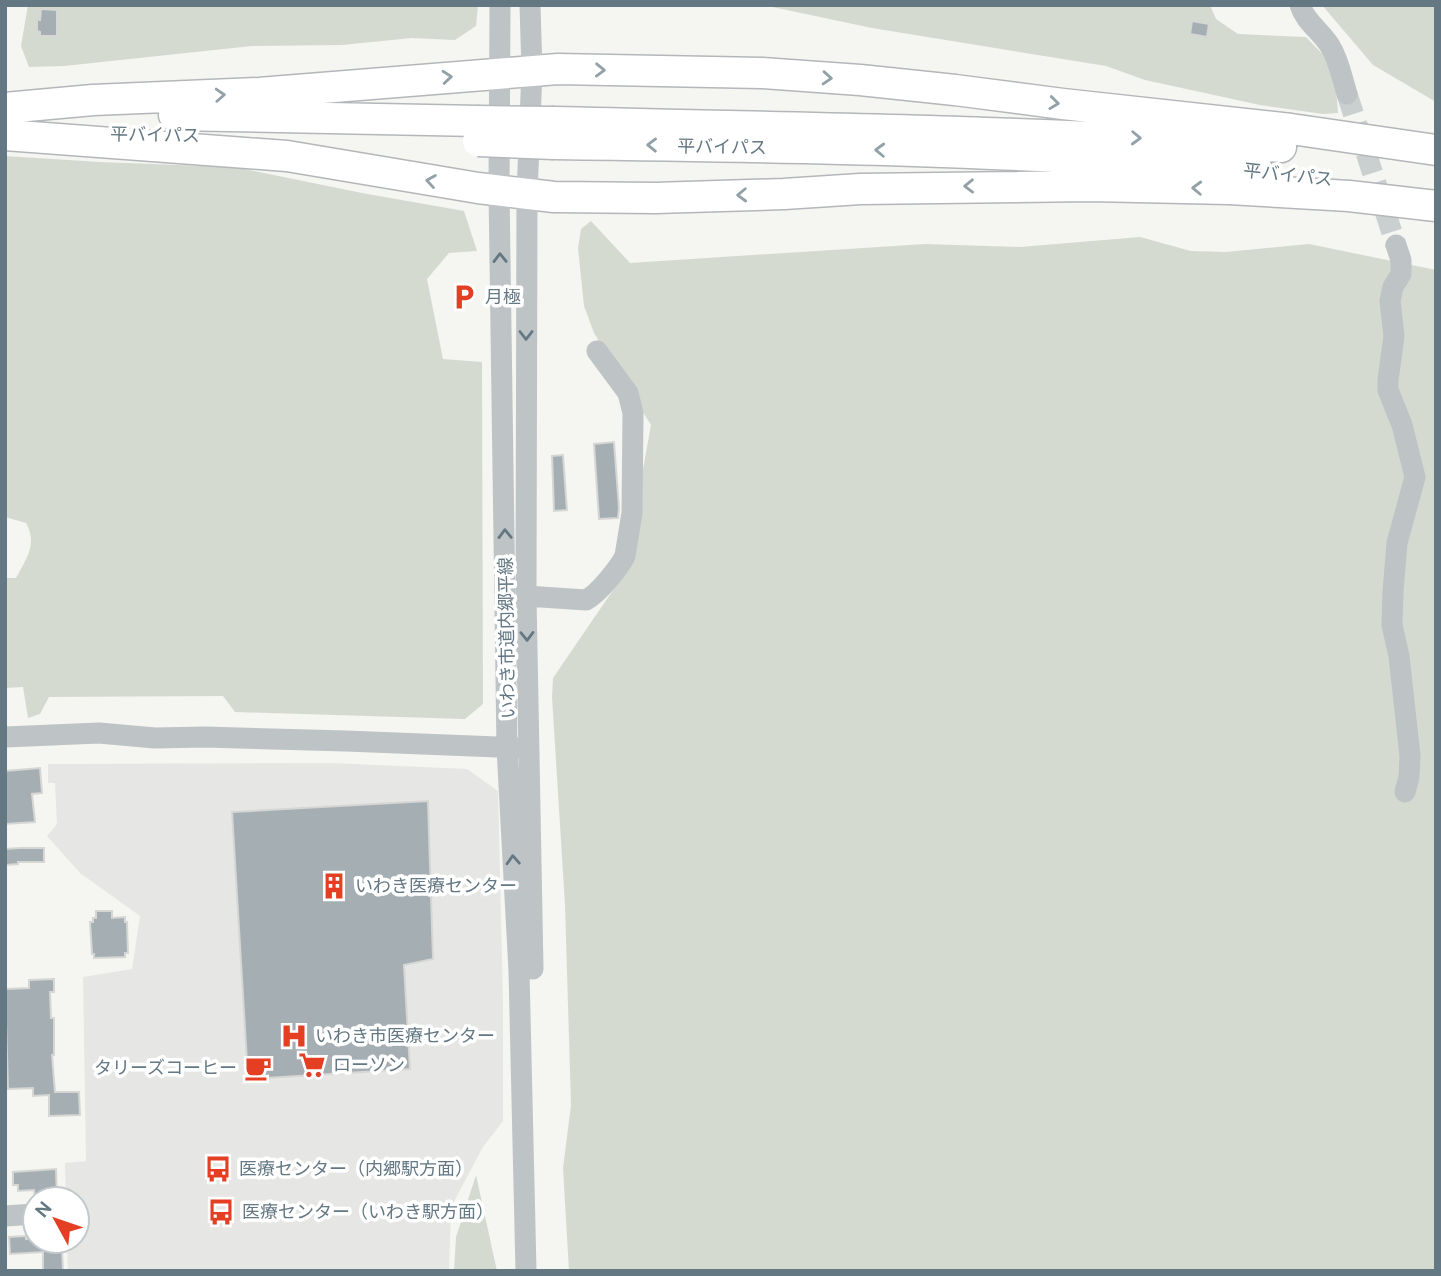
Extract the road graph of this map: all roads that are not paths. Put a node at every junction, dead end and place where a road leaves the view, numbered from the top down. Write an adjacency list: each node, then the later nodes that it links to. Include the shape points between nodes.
1 (500, 5): 5 (street, いわき市道内郷平線)
2 (530, 5): 4 (street, いわき市道内郷平線)
3 (1300, 5): 6 (street, via 1334,53)
4 (532, 71): 5 (highway); 11 (highway, one-way to 11, via 762,73 860,80); 13 (street, いわき市道内郷平線)
5 (499, 74): 7 (highway, one-way to 5); 13 (street, いわき市道内郷平線)
6 (1347, 94)
7 (5, 109): 8 (highway, 平バイパス)
8 (478, 131): 9 (highway, 平バイパス, bridge); 10 (highway, 平バイパス)
9 (554, 133): 12 (highway, 平バイパス, one-way to 12, via 924,130 1156,139); 14 (highway, 平バイパス, one-way to 9, via 1158,162)
10 (5, 134): 13 (highway, one-way to 10, via 287,156)
11 (1436, 150)
12 (1436, 163)
13 (513, 192): 15 (highway, one-way to 13, via 1229,189 1091,186 655,198); 18 (street, いわき市道内郷平線, one-way to 18); 20 (street, いわき市道内郷平線, one-way to 13)
14 (1436, 194)
15 (1436, 206)
16 (1396, 244): 22 (street, via 1401,274 1390,301 1394,336 1388,390 1415,477 1397,543 1393,591 1392,625 1410,756)
17 (597, 351): 18 (street, via 628,393 633,413 632,513 625,556 586,600)
18 (526, 596): 21 (street, いわき市道内郷平線, one-way to 21)
19 (5, 737): 20 (street, via 99,733)
20 (507, 748): 21 (street); 23 (street, いわき市道内郷平線, one-way to 20, via 519,971)
21 (529, 748): 24 (street, いわき市道内郷平線)
22 (1405, 792)
23 (526, 1271)
24 (540, 1271)

